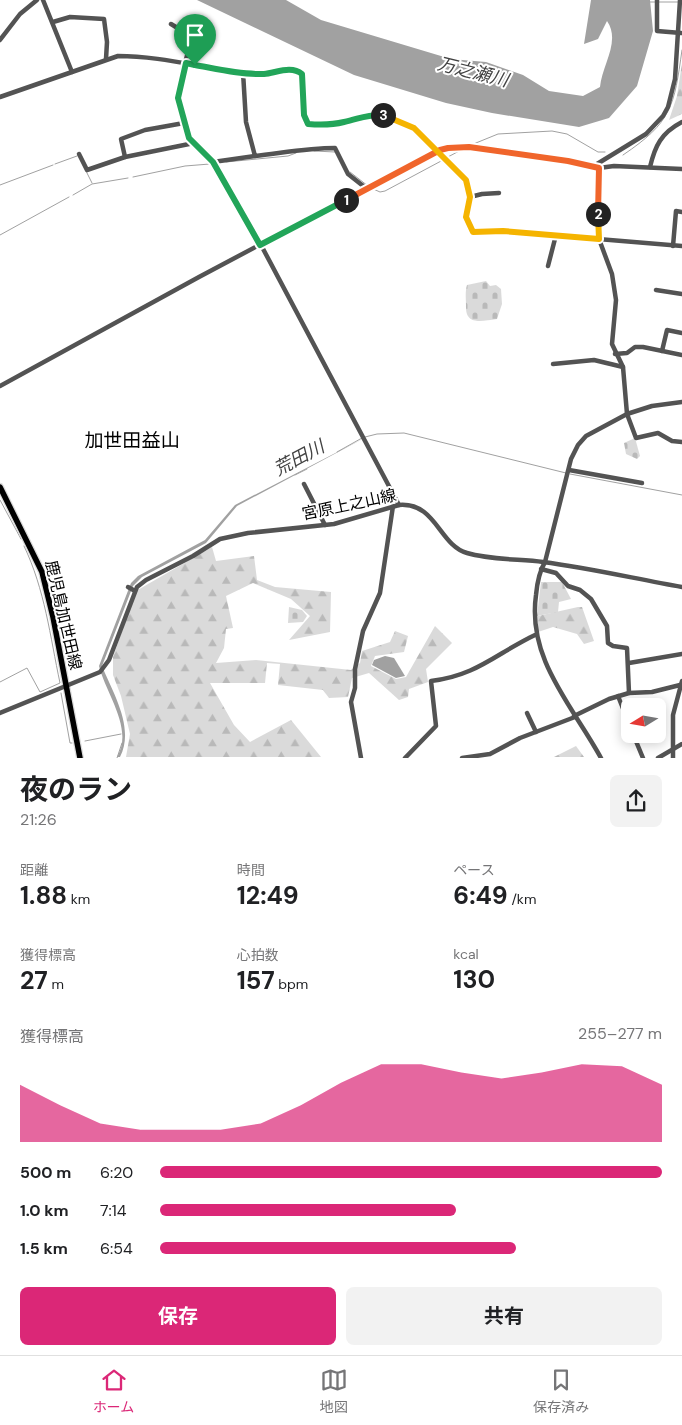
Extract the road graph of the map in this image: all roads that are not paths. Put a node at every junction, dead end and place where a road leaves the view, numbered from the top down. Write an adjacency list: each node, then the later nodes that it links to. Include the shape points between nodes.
1 (37, 0): 8 (street, via 20,14)
2 (43, 0): 5 (street)
3 (657, 3): 7 (street, via 657,31)
4 (680, 3): 7 (street)
5 (53, 22): 10 (street, via 70,17 104,19); 12 (street)
6 (171, 24): 11 (street, via 192,37)
7 (681, 33): 9 (street)
8 (0, 40)
9 (680, 43): 24 (street, via 674,87 665,114 646,134 600,160)
10 (106, 59): 11 (street, via 131,56); 12 (street, via 104,63)
11 (186, 63): 13 (street); 16 (street, via 178,98)
12 (72, 72): 14 (street)
13 (243, 72): 18 (street, via 262,74 279,70 302,74 304,115 308,124 323,126 368,114 388,116 410,126); 20 (street, via 246,122)
14 (0, 97)
15 (682, 122): 23 (street, via 659,140)
16 (184, 123): 17 (street); 21 (street, via 145,130 120,139)
17 (194, 143): 21 (street); 22 (street)
18 (437, 151): 24 (street, via 469,147); 26 (street); 28 (street, via 466,180)
19 (79, 154): 21 (street, via 87,170)
20 (255, 156): 22 (street); 26 (street, via 335,148 348,174)
21 (125, 157)
22 (213, 162): 32 (street)
23 (650, 167): 24 (street); 25 (street)
24 (599, 168): 31 (street)
25 (682, 169)
26 (367, 189): 32 (street)
27 (499, 193): 28 (street)
28 (470, 197): 30 (street, via 466,217 473,232)
29 (682, 212): 33 (street, via 676,211)
30 (556, 235): 31 (street); 35 (street)
31 (599, 239): 33 (street); 40 (street, via 616,300 612,344)
32 (260, 245): 44 (street); 52 (street)
33 (673, 246): 34 (street)
34 (682, 246)
35 (548, 266)
36 (656, 290): 37 (street)
37 (682, 294)
38 (682, 333): 39 (street, via 667,330)
39 (662, 350): 40 (street, via 635,347 627,353); 41 (street)
40 (616, 354): 43 (street)
41 (682, 355)
42 (553, 364): 43 (street, via 594,360)
43 (623, 367): 46 (street)
44 (0, 386)
45 (682, 402): 46 (street, via 664,403)
46 (627, 414): 47 (street, via 636,438 658,433 672,441); 48 (street, via 586,436 578,445)
47 (682, 442)
48 (568, 473): 49 (street); 55 (street)
49 (642, 483)
50 (304, 484): 54 (street)
51 (0, 487): 64 (main road, 鹿児島加世田線, via 42,572)
52 (399, 505): 53 (street, 宮原上之山線); 55 (street, 宮原上之山線, via 423,511 454,545 467,553)
53 (393, 506): 54 (street, 宮原上之山線); 76 (street, via 380,593 363,631 355,669 351,702)
54 (325, 525): 59 (street, 宮原上之山線, via 220,539 146,580)
55 (545, 562): 56 (street); 58 (street, 宮原上之山線)
56 (541, 569): 60 (street, via 534,610); 62 (street, via 556,573 568,586 591,599 607,626 606,641 613,646 627,648)
57 (128, 587): 59 (street)
58 (682, 587)
59 (135, 590): 64 (street, via 104,668)
60 (535, 635): 70 (street); 77 (street, via 456,678 431,681 436,726)
61 (682, 654): 62 (street)
62 (629, 663): 65 (street)
63 (681, 683): 65 (street, via 652,692); 74 (street, via 673,715)
64 (66, 686): 68 (street); 75 (main road, 鹿児島加世田線)
65 (629, 693): 66 (street)
66 (618, 696): 67 (street); 70 (street)
67 (621, 704)
68 (0, 713)
69 (527, 713): 71 (street)
70 (575, 716): 71 (street); 79 (street)
71 (536, 732): 78 (street, via 490,754)
72 (637, 743): 80 (street)
73 (682, 744): 74 (street)
74 (672, 750): 81 (street); 82 (street)
75 (80, 758)
76 (361, 758)
77 (405, 758)
78 (462, 758)
79 (601, 758)
80 (643, 758)
81 (658, 758)
82 (673, 758)

